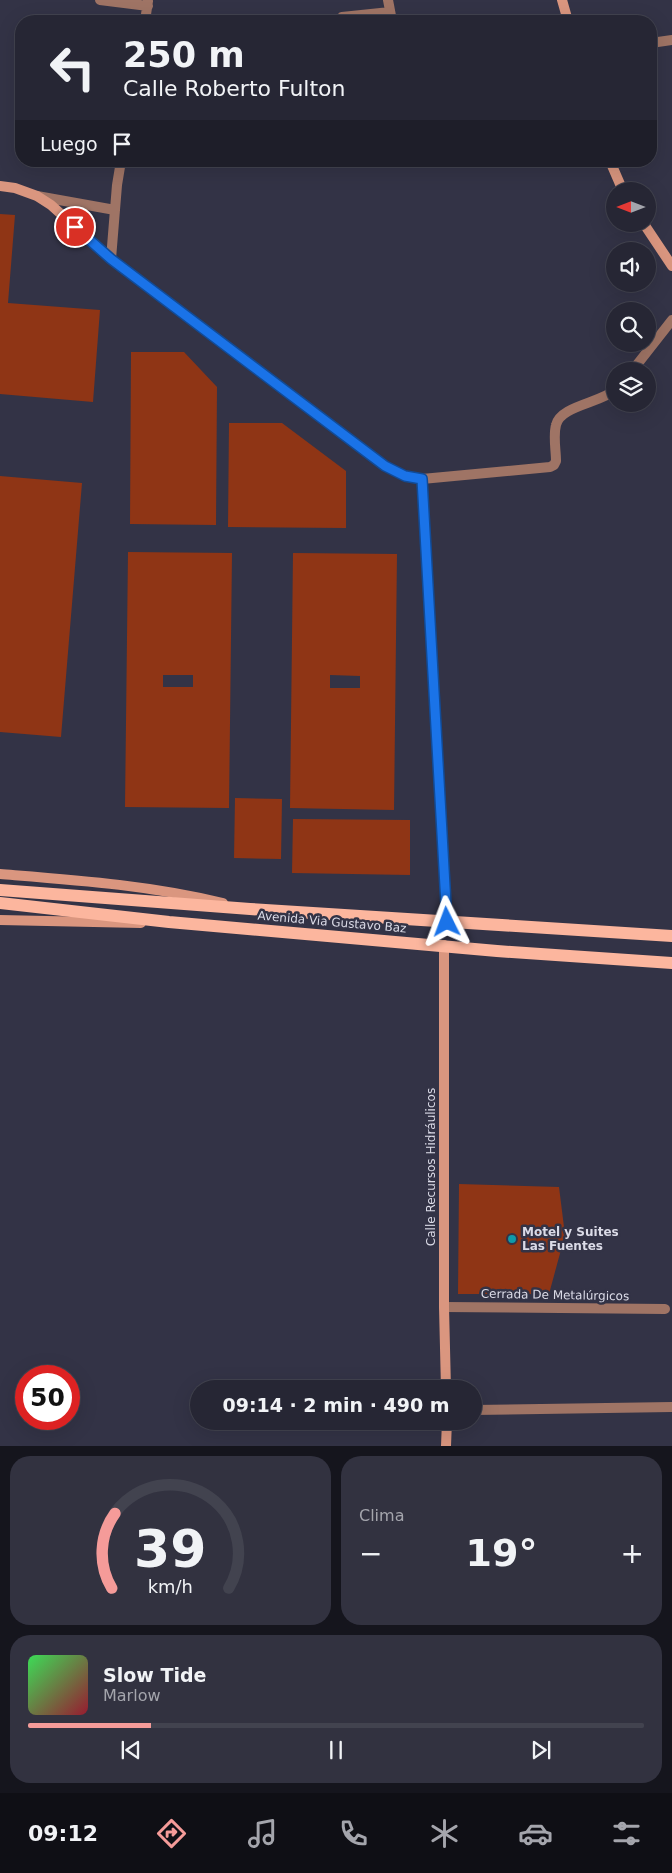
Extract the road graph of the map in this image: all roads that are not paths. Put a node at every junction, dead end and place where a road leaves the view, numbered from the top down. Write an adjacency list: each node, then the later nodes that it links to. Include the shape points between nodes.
1 (100, 0): 4 (street)
2 (388, 0): 5 (street)
3 (562, 0): 6 (main road)
4 (148, 3)
5 (391, 15)
6 (566, 15)
7 (672, 40): 8 (street)
8 (657, 42)
9 (120, 167): 14 (street)
10 (613, 167): 11 (main road)
11 (619, 182)
12 (0, 186): 13 (main road)
13 (37, 196): 14 (street); 16 (main road)
14 (115, 210): 16 (street)
15 (649, 232): 17 (main road)
16 (111, 259): 21 (main road, via 385,466 405,476)
17 (672, 266)
18 (672, 320): 19 (street)
19 (639, 362)
20 (606, 396): 21 (street, via 565,412 558,419 555,428 556,461 550,467)
21 (422, 479): 28 (main road)
22 (0, 874): 25 (main road, Avenida Via Gustavo Baz, via 154,889)
23 (0, 890): 25 (main road, Avenida Via Gustavo Baz)
24 (0, 903): 27 (main road, Avenida Via Gustavo Baz)
25 (250, 909): 28 (main road, Avenida Via Gustavo Baz)
26 (0, 920): 27 (main road, Avenida Via Gustavo Baz)
27 (170, 922): 30 (main road, Avenida Via Gustavo Baz)
28 (447, 922): 29 (main road, Avenida Via Gustavo Baz)
29 (672, 936)
30 (444, 945): 31 (main road, Avenida Via Gustavo Baz); 32 (main road, Calle Recursos Hidráulicos)
31 (672, 963)
32 (444, 1306): 33 (street, Cerrada De Metalúrgicos); 34 (main road, Calle Recursos Hidráulicos)
33 (665, 1309)
34 (446, 1380)
35 (672, 1407): 36 (street)
36 (482, 1410)
37 (447, 1430): 38 (main road)
38 (446, 1446)

